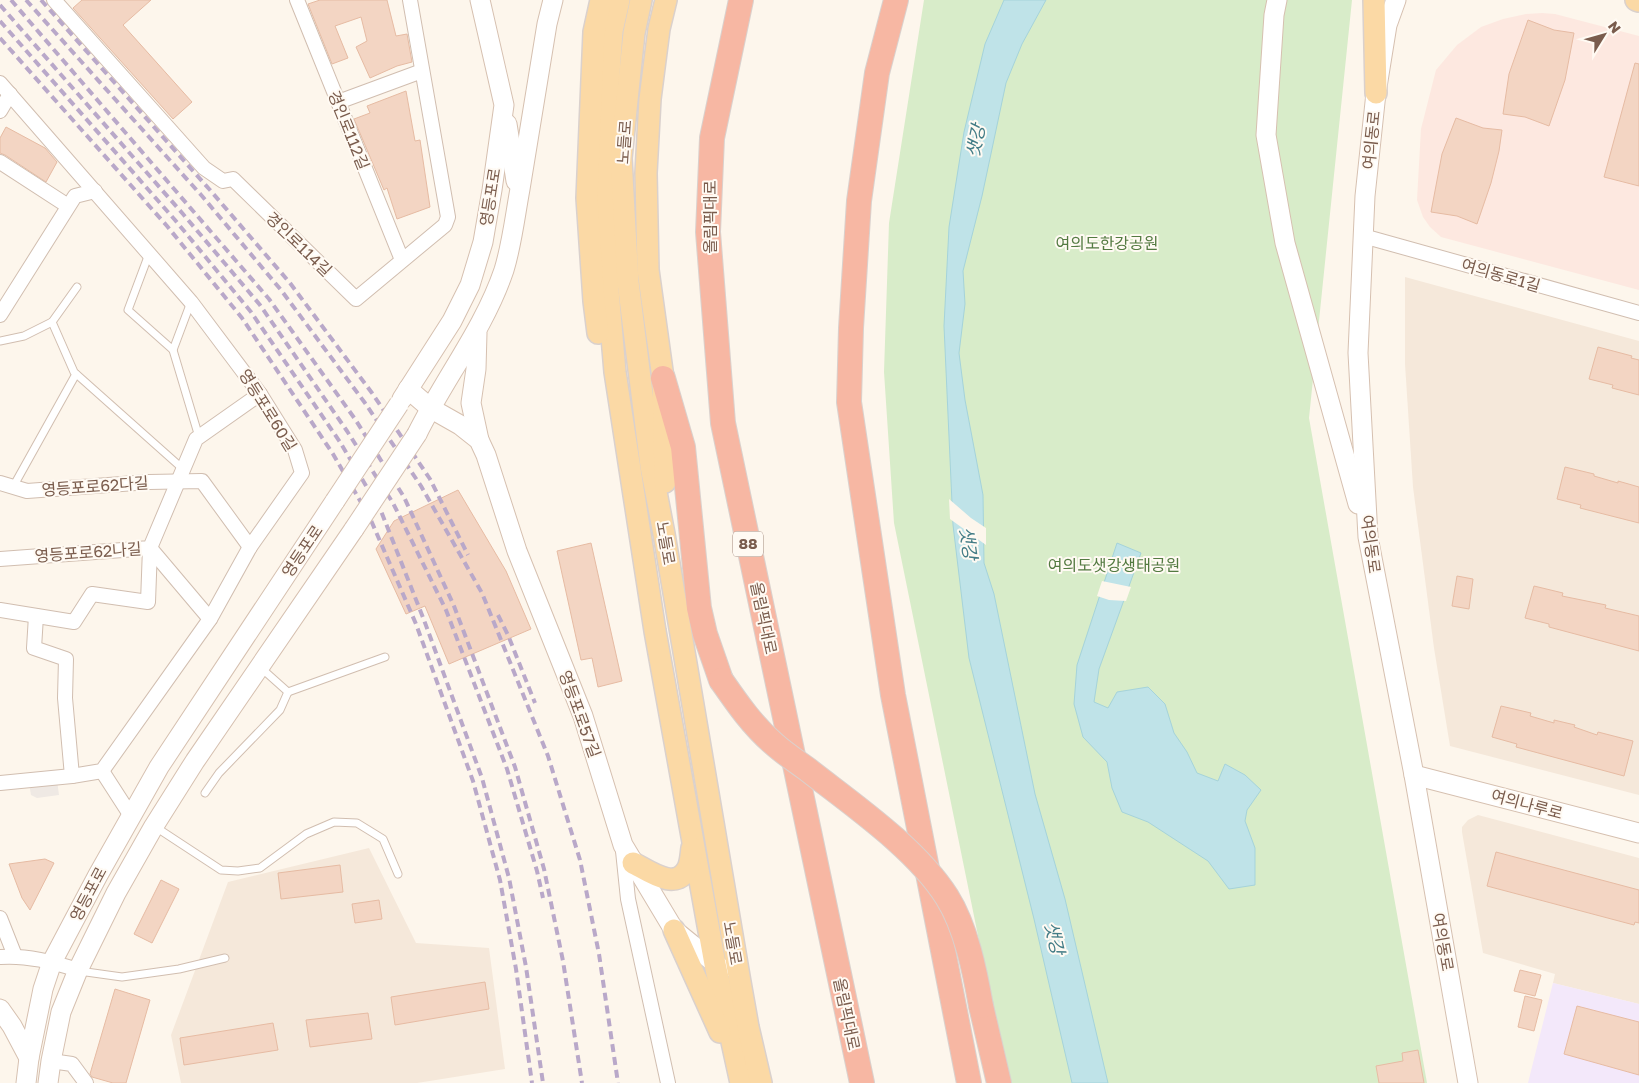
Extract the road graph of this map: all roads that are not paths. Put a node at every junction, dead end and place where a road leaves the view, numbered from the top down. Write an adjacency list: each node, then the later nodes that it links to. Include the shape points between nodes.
1 (54, 0): 28 (street, 경인로114길, via 204,168 223,181 233,179 356,299)
2 (297, 0): 19 (street, 경인로112길)
3 (410, 0): 15 (street, 경인로114길)
4 (480, 0): 20 (main road, 영등포로)
5 (553, 0): 24 (main road, 영등포로)
6 (601, 0): 55 (main road, via 594,32 587,198 594,301 612,440)
7 (619, 0): 55 (main road, 노들로, via 612,31 604,145 608,290 615,372)
8 (641, 0): 47 (main road, 노들로, via 634,33 621,158 628,282 651,466)
9 (666, 0): 38 (main road, via 650,98 646,173 648,270)
10 (741, 0): 87 (highway, 올림픽대로 / 88, via 712,138 708,232 723,423)
11 (896, 0): 88 (highway, via 877,73 859,201 849,402 893,695)
12 (1277, 0): 48 (main road, via 1266,134 1285,243)
13 (1374, 0): 17 (main road)
14 (1396, 0): 17 (main road, 여의동로, via 1387,24)
15 (422, 71): 19 (street); 28 (street, 경인로114길, via 448,217 445,224)
16 (0, 83): 18 (street, 영등포로60길)
17 (1376, 93): 26 (main road, 여의동로)
18 (10, 94): 21 (street); 23 (street, 영등포로60길)
19 (338, 102): 28 (street, 경인로112길)
20 (504, 105): 24 (main road); 40 (main road, 영등포로, via 492,190 470,285 452,321)
21 (0, 111)
22 (0, 162): 25 (street)
23 (95, 191): 25 (street, via 75,196); 27 (street, 영등포로60길)
24 (518, 194): 34 (main road, 영등포로, via 504,269)
25 (68, 206): 32 (street)
26 (1363, 236): 31 (street, 여의동로1길); 48 (main road, 여의동로, via 1358,353)
27 (150, 254): 30 (street, 영등포로60길); 36 (lane, via 128,310)
28 (402, 260)
29 (77, 287): 33 (lane)
30 (191, 302): 36 (lane); 39 (street, 영등포로60길)
31 (1639, 313)
32 (0, 315)
33 (52, 322): 35 (lane, via 24,336); 37 (lane)
34 (477, 331): 41 (main road, 영등포로); 43 (main road, via 471,402)
35 (0, 342)
36 (172, 350): 42 (lane)
37 (76, 374): 44 (lane); 46 (lane, 영등포로62다길)
38 (663, 378): 47 (main road); 89 (highway, bridge, via 683,447 699,608 721,680 746,716 774,744 914,856 947,898 964,936 975,973)
39 (260, 394): 42 (street, 영등포로62나길); 49 (street, 영등포로60길, via 295,450 302,473)
40 (403, 397): 41 (main road, 영등포로57길); 64 (main road, 영등포로, bridge, via 159,767)
41 (430, 408): 43 (main road, 영등포로57길); 57 (main road, 영등포로, bridge, via 417,434)
42 (199, 436): 44 (street, 영등포로62나길)
43 (479, 440): 68 (main road, 영등포로57길, via 517,551 583,716)
44 (183, 469): 45 (street, 영등포로62나길)
45 (177, 482): 46 (street, 영등포로62다길, via 27,491); 49 (street, via 202,482); 50 (street, 영등포로62나길)
46 (6, 485)
47 (664, 534): 78 (main road, 노들로)
48 (1368, 537): 60 (main road, 여의동로)
49 (250, 547): 54 (street, 영등포로60길)
50 (150, 548): 51 (street, 영등포로62나길); 53 (street, via 148,602 92,594 74,622); 54 (street)
51 (0, 559)
52 (0, 610): 53 (street)
53 (36, 616): 61 (street, via 34,648 66,659 65,698)
54 (210, 619): 59 (street, 영등포로60길)
55 (654, 631): 67 (main road, 노들로)
56 (385, 658): 58 (lane)
57 (260, 667): 58 (lane); 65 (main road, 영등포로)
58 (288, 692): 63 (lane, via 280,710 219,773)
59 (102, 771): 61 (street); 64 (street)
60 (1414, 775): 66 (main road, 여의나루로); 90 (main road, 여의동로)
61 (72, 776): 62 (street)
62 (0, 783)
63 (205, 793)
64 (131, 816): 75 (main road, 영등포로)
65 (154, 826): 69 (lane, via 221,870 238,871 260,868 306,834 334,822 357,823 383,839); 77 (main road, 영등포로)
66 (1639, 833)
67 (693, 843): 68 (main road, via 688,867 681,877 672,880 660,877); 76 (main road, 노들로)
68 (628, 854): 71 (main road); 85 (street, 영등포로57길, via 628,899)
69 (398, 874)
70 (0, 918): 72 (street)
71 (674, 930): 76 (main road); 86 (main road)
72 (15, 956): 73 (street); 75 (street)
73 (0, 957)
74 (225, 958): 77 (lane, via 122,977)
75 (52, 962): 77 (street); 80 (main road, 영등포로)
76 (715, 964): 78 (main road); 86 (main road, 노들로)
77 (78, 970): 81 (main road, 영등포로, via 61,1012)
78 (740, 982): 86 (main road, 노들로, via 748,1027)
79 (0, 1008): 80 (main road)
80 (29, 1058): 82 (main road, 영등포로)
81 (51, 1061): 83 (main road, 영등포로); 84 (street, via 72,1064)
82 (26, 1083)
83 (48, 1083)
84 (86, 1083)
85 (668, 1083)
86 (748, 1083)
87 (862, 1083)
88 (969, 1083)
89 (998, 1083)
90 (1468, 1083)

